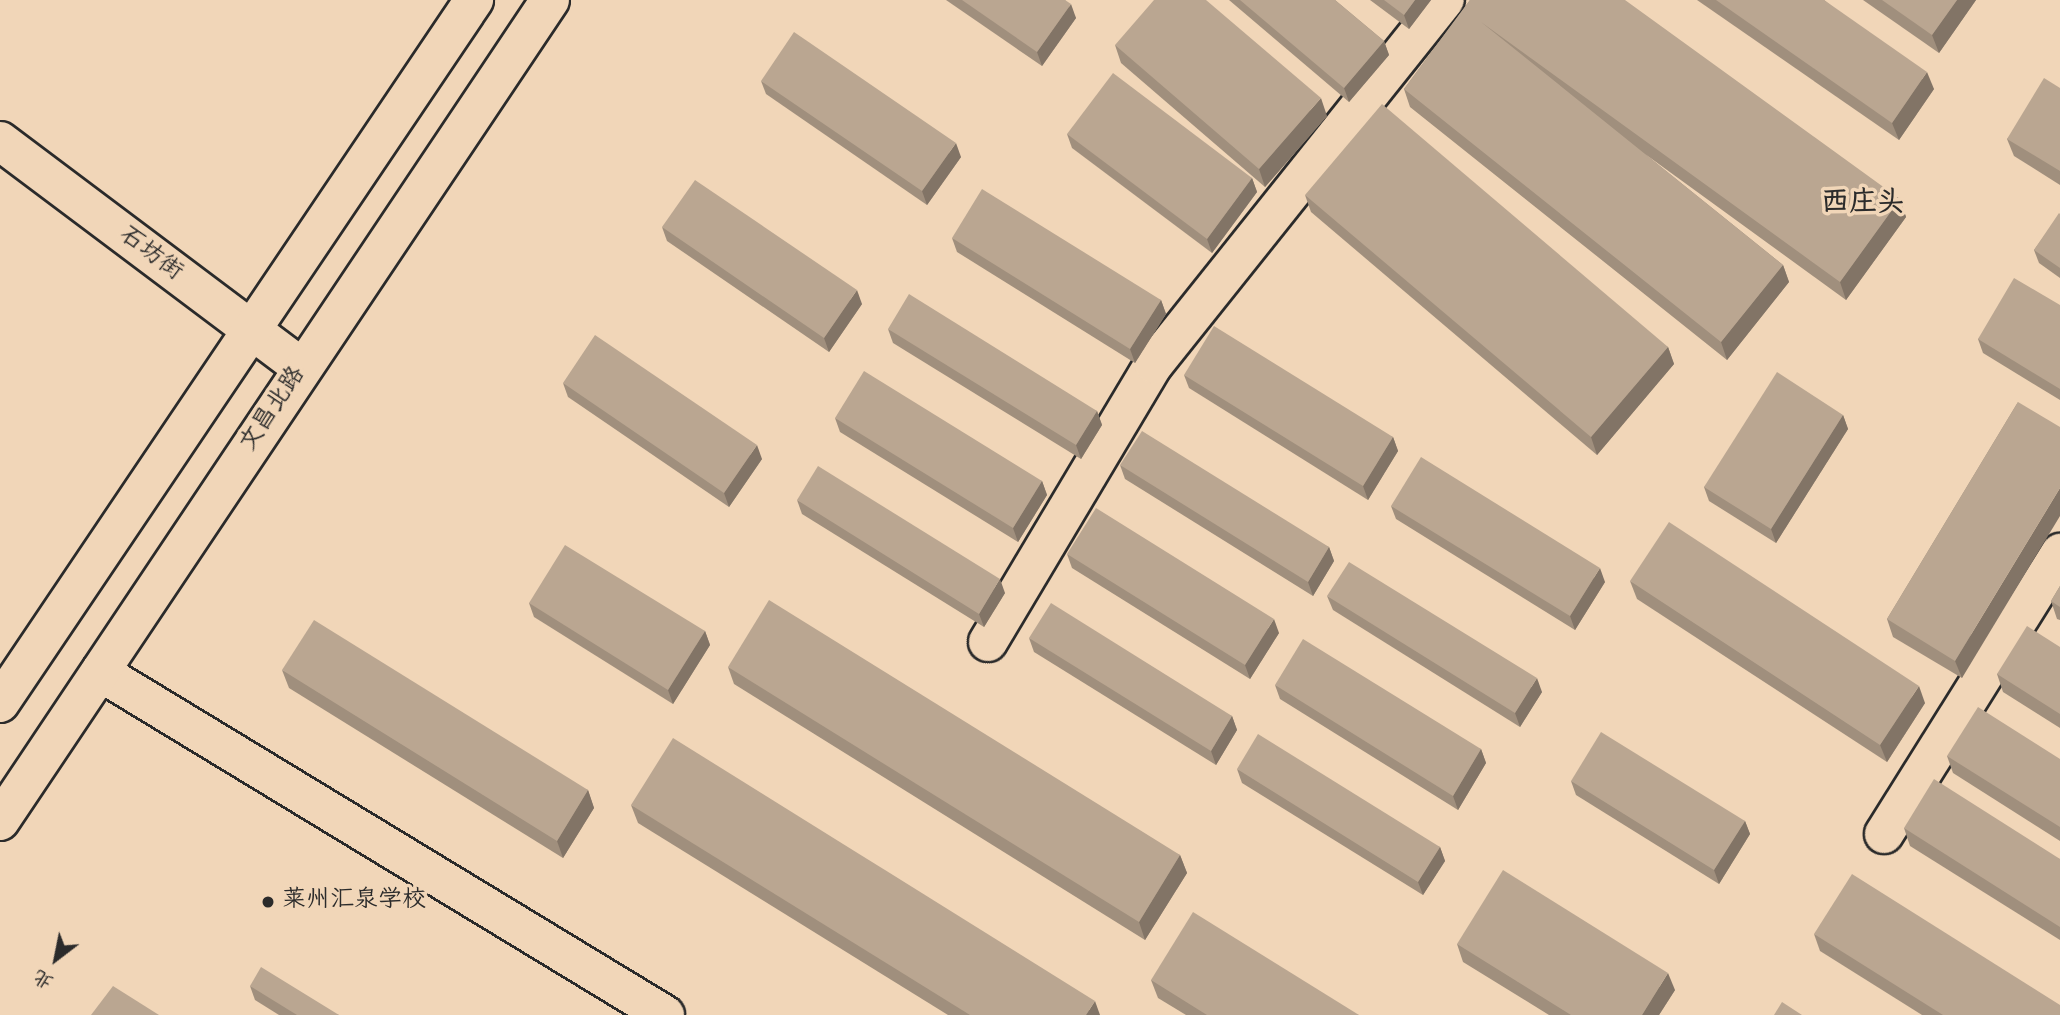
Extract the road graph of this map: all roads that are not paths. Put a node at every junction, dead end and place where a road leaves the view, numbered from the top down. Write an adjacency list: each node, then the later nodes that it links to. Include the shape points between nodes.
1 (474, 0): 5 (street)
2 (551, 0): 6 (street, 文昌北路)
3 (1445, 0): 8 (street, via 1153,364)
4 (0, 141): 5 (street, 石坊街)
5 (251, 333): 6 (street, 石坊街); 10 (street)
6 (302, 368): 9 (street, 文昌北路)
7 (2060, 553): 12 (street)
8 (988, 642)
9 (100, 672): 11 (street, 文昌北路); 13 (street)
10 (0, 703)
11 (0, 821)
12 (1884, 834)
13 (665, 1015)

